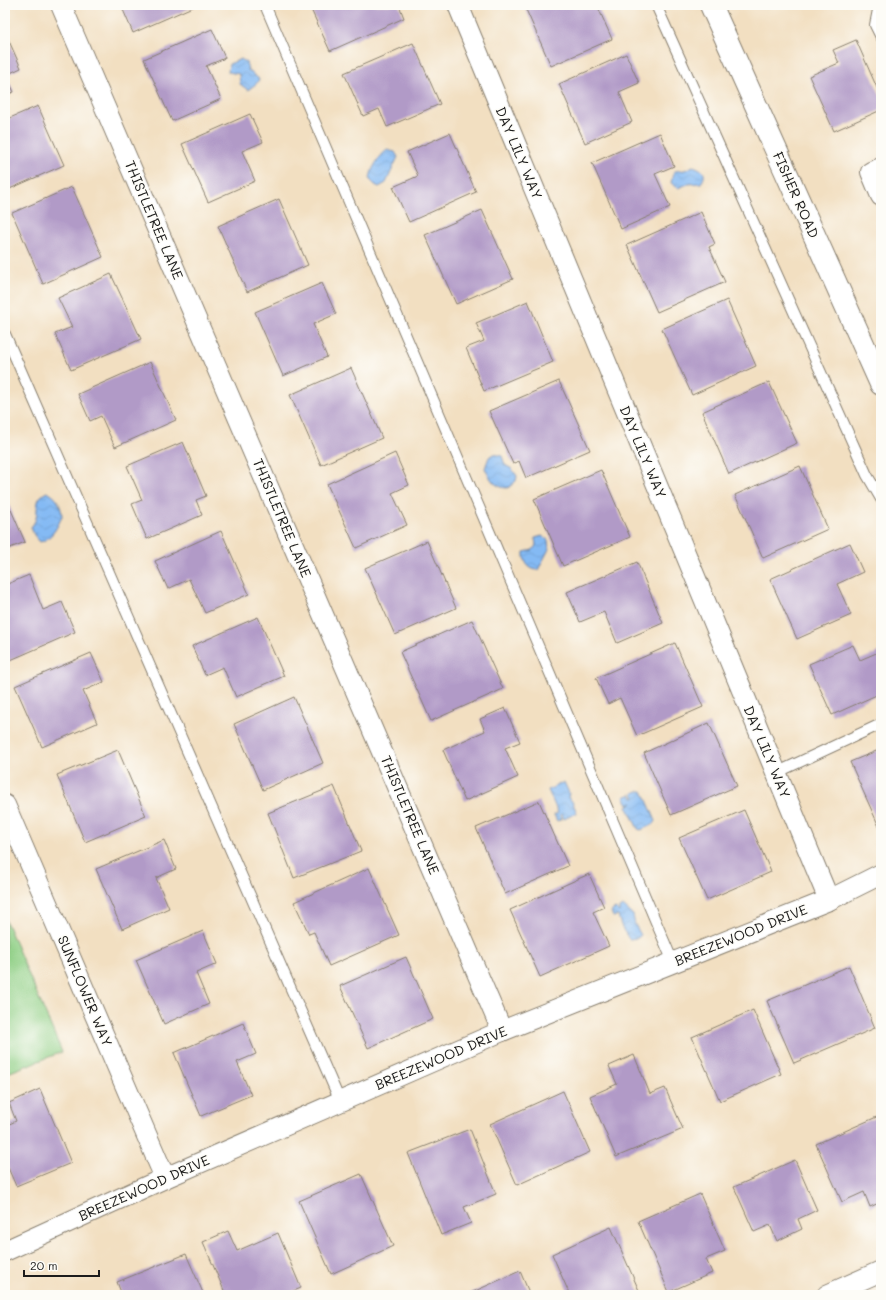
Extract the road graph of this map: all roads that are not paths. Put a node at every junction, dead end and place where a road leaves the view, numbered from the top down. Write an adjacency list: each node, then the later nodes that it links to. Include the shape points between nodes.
1 (61, 5): 19 (street, THISTLETREE LANE)
2 (265, 5): 18 (lane)
3 (458, 5): 14 (street, DAY LILY WAY)
4 (656, 5): 12 (lane, via 867,475)
5 (711, 5): 11 (street, FISHER ROAD)
6 (879, 5): 7 (lane, via 875,25)
7 (881, 37)
8 (876, 170): 9 (street)
9 (881, 196)
10 (5, 334): 20 (lane)
11 (881, 384)
12 (881, 499)
13 (881, 724): 14 (lane)
14 (776, 773): 17 (street, DAY LILY WAY)
15 (5, 805): 21 (street, SUNFLOWER WAY)
16 (881, 874): 17 (street, BREEZEWOOD DRIVE)
17 (829, 900): 18 (street, BREEZEWOOD DRIVE)
18 (673, 962): 19 (street, BREEZEWOOD DRIVE)
19 (502, 1030): 20 (street, BREEZEWOOD DRIVE)
20 (340, 1101): 21 (street, BREEZEWOOD DRIVE)
21 (165, 1178): 22 (street, BREEZEWOOD DRIVE)
22 (5, 1251)
23 (881, 1272): 24 (street)
24 (827, 1295)

